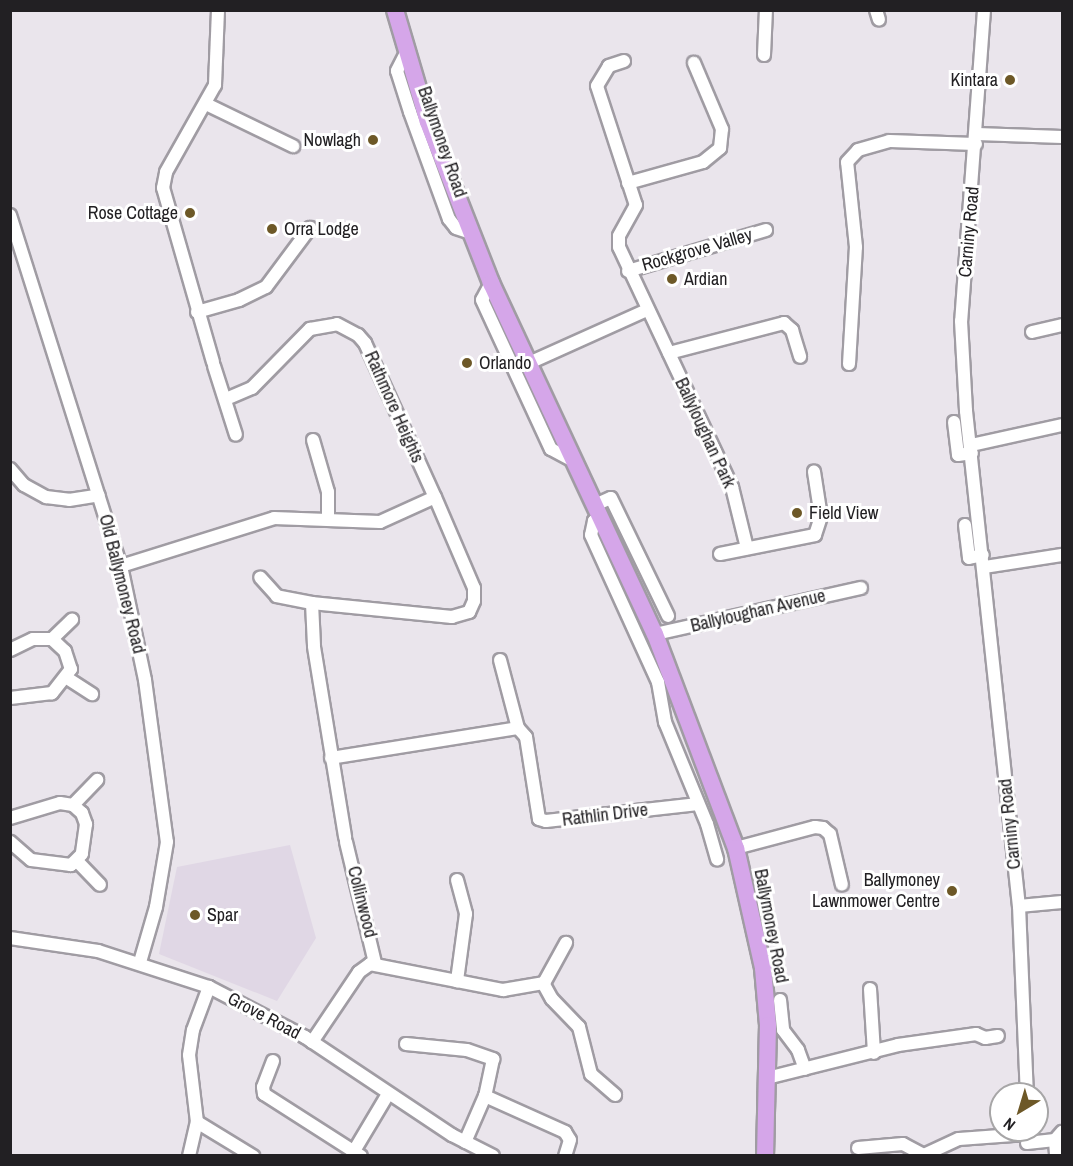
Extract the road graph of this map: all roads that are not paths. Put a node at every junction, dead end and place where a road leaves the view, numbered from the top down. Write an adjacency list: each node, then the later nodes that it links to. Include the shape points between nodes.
1 (218, 10): 8 (street, via 216,78)
2 (395, 10): 17 (main road, Ballymoney Road, via 406,53)
3 (766, 10): 5 (street)
4 (984, 10): 10 (street, Carniny Road)
5 (764, 55)
6 (624, 61): 12 (street, Ballyloughan Park, via 606,69 598,79 597,93)
7 (694, 63): 12 (street, via 723,129 720,148 703,162)
8 (206, 104): 11 (street); 19 (street, via 163,183)
9 (1062, 137): 10 (street)
10 (976, 139): 25 (street, via 889,141 858,150 847,162 856,246); 31 (street, Carniny Road, via 961,321)
11 (293, 146)
12 (628, 183): 16 (street, Ballyloughan Park, via 636,206 618,243)
13 (10, 215): 35 (street, Old Ballymoney Road)
14 (310, 228): 19 (street, via 267,287)
15 (766, 230): 16 (street, Rockgrove Valley)
16 (628, 271): 18 (street, Ballyloughan Park)
17 (491, 283): 24 (main road, Ballymoney Road); 32 (street, via 482,300 551,449)
18 (647, 310): 22 (street, Ballyloughan Park); 24 (street)
19 (197, 312): 26 (street)
20 (1062, 325): 21 (street)
21 (1032, 332)
22 (669, 353): 23 (street, Ballyloughan Park, via 784,323 792,330); 40 (street, Ballyloughan Park, via 732,487)
23 (800, 357)
24 (529, 363): 32 (main road, Ballymoney Road)
25 (849, 364)
26 (226, 399): 29 (street); 36 (street, Rathmore Heights, via 252,388 310,329 328,323 346,327 365,344)
27 (954, 422): 31 (street, via 958,455)
28 (1062, 425): 31 (street)
29 (236, 435)
30 (313, 440): 38 (street, via 328,492)
31 (971, 449): 43 (street, Carniny Road)
32 (575, 462): 37 (main road, Ballymoney Road)
33 (10, 469): 35 (street, via 28,488 46,497 69,500)
34 (814, 472): 40 (street, via 821,521 815,535)
35 (99, 495): 44 (street, Old Ballymoney Road)
36 (435, 497): 38 (street, via 380,522); 47 (street, Rathmore Heights, via 474,588 469,612 452,617)
37 (598, 511): 48 (street, via 611,498); 50 (main road, Ballymoney Road); 58 (street, via 591,534 658,682)
38 (328, 519): 44 (street, via 274,518)
39 (965, 525): 43 (street, via 969,558)
40 (747, 548): 41 (street)
41 (720, 554)
42 (1062, 555): 43 (street)
43 (984, 561): 73 (street, Carniny Road)
44 (121, 566): 76 (street, Old Ballymoney Road, via 157,752 167,838 164,877)
45 (260, 577): 47 (street, Rathmore Heights, via 277,597)
46 (861, 588): 50 (street, Ballyloughan Avenue)
47 (312, 603): 60 (street, via 314,646)
48 (668, 616)
49 (72, 620): 51 (street)
50 (655, 634): 57 (main road, Ballymoney Road)
51 (52, 639): 52 (street, via 33,639); 54 (street, via 69,659)
52 (10, 650)
53 (500, 660): 59 (street, Rathlin Drive)
54 (67, 678): 55 (street); 56 (street, via 44,696)
55 (92, 694)
56 (10, 698)
57 (685, 713): 58 (street); 66 (main road, Ballymoney Road)
58 (665, 722): 62 (street)
59 (518, 728): 60 (street); 62 (street, Rathlin Drive, via 526,735 535,812 542,821)
60 (331, 758): 77 (street, Collinwood)
61 (97, 780): 63 (street)
62 (698, 804): 67 (street)
63 (73, 805): 64 (street, via 44,806); 68 (street, via 86,824)
64 (10, 818)
65 (10, 842): 68 (street, via 31,860 71,865)
66 (735, 848): 71 (street, via 815,826 824,828 830,835); 89 (main road, Ballymoney Road, via 763,968)
67 (717, 860)
68 (77, 861): 70 (street)
69 (457, 880): 78 (street, via 466,914)
70 (100, 885)
71 (842, 885)
72 (1062, 902): 73 (street)
73 (1019, 906): 90 (street, Carniny Road)
74 (10, 938): 76 (street, Grove Road)
75 (566, 943): 79 (street)
76 (140, 962): 80 (street, Grove Road)
77 (375, 963): 78 (street, Collinwood); 84 (street, Collinwood, via 359,972)
78 (457, 981): 79 (street, Collinwood, via 498,990)
79 (543, 983): 92 (street, via 552,999 579,1027 591,1074)
80 (209, 987): 84 (street, Grove Road, via 257,1009); 94 (street, via 192,1030 189,1055)
81 (870, 989): 86 (street)
82 (780, 1000): 88 (street, via 783,1030 801,1054)
83 (998, 1036): 86 (street, via 985,1038 976,1034)
84 (312, 1042): 91 (street, Grove Road)
85 (406, 1044): 93 (street, via 487,1054 494,1066)
86 (874, 1053): 88 (street)
87 (273, 1061): 99 (street, via 264,1094)
88 (805, 1069): 89 (street)
89 (767, 1078): 104 (main road, Ballymoney Road)
90 (1026, 1082)
91 (388, 1094): 97 (street, Grove Road); 99 (street)
92 (615, 1095)
93 (485, 1096): 97 (street); 103 (street, via 565,1132 570,1140)
94 (197, 1122): 100 (street); 101 (street)
95 (1059, 1136): 105 (street)
96 (989, 1139): 98 (street, via 959,1138 924,1155 903,1143)
97 (465, 1142): 102 (street, Grove Road)
98 (858, 1148)
99 (358, 1153)
100 (189, 1155)
101 (253, 1155)
102 (493, 1155)
103 (565, 1155)
104 (765, 1155)
105 (1056, 1155)

